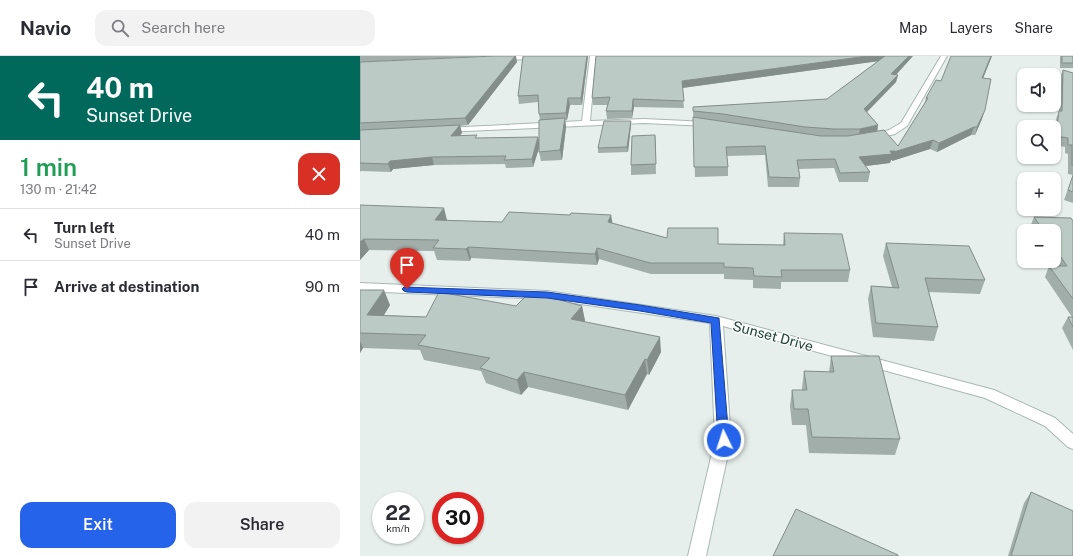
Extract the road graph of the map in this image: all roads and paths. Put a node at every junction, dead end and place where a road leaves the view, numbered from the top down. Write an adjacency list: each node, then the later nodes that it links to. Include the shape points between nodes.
1 (568, 56): 4 (street)
2 (593, 56): 5 (street)
3 (944, 56): 8 (street, via 904,124 892,132)
4 (491, 59)
5 (586, 123): 6 (street, via 674,121); 7 (street)
6 (720, 126)
7 (438, 131)
8 (860, 140)
9 (360, 287): 10 (street, Sunset Drive, via 547,295)
10 (716, 320): 11 (street, Sunset Drive, via 989,394 1050,422); 12 (street, via 724,440)
11 (1073, 443)
12 (698, 556)

